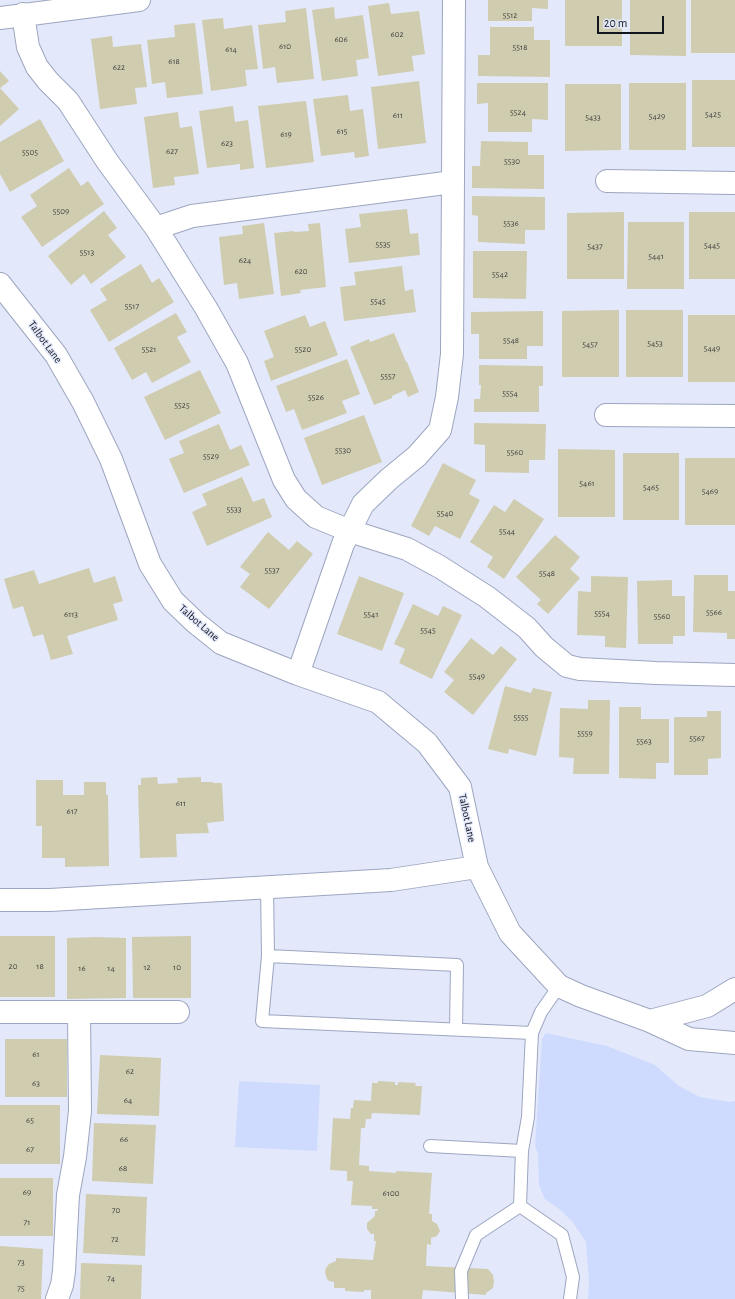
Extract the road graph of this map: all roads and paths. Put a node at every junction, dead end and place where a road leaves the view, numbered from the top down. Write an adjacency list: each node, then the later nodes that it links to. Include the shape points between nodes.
1 (139, 0): 3 (street)
2 (454, 0): 6 (street)
3 (23, 14): 4 (street); 8 (street, via 28,47 37,67 68,101 106,162)
4 (0, 18)
5 (607, 181): 7 (street)
6 (453, 182): 8 (street, via 192,216); 12 (street, via 452,354 440,430 417,456 363,504)
7 (735, 183)
8 (156, 228): 12 (street, via 238,363 284,480 296,499 316,517)
9 (0, 284): 13 (street, Talbot Lane, via 56,354 83,402 111,459 150,564 173,601 221,643)
10 (606, 415): 11 (street)
11 (735, 416)
12 (350, 531): 13 (street, via 343,544); 14 (street, via 407,549 440,567 487,597 527,628 544,647 567,666 580,669)
13 (298, 674): 15 (street, Talbot Lane, via 378,702 427,743 460,787)
14 (735, 675)
15 (477, 867): 16 (street, via 391,880); 19 (street, Talbot Lane, via 510,933)
16 (268, 886): 17 (street, via 50,900); 18 (lane)
17 (0, 900)
18 (268, 956): 25 (lane, via 457,965); 25 (lane, via 262,1021)
19 (560, 986): 24 (street); 26 (lane, via 541,1012)
20 (735, 989): 24 (street, via 707,1006)
21 (0, 1012): 23 (street)
22 (178, 1012): 23 (street)
23 (79, 1013): 31 (street, via 80,1111 68,1196 62,1285)
24 (650, 1021): 27 (street, via 689,1039)
25 (456, 1030): 26 (lane)
26 (532, 1033): 29 (lane, via 528,1117)
27 (735, 1042)
28 (430, 1146): 29 (lane)
29 (522, 1151): 30 (lane)
30 (520, 1206): 32 (lane, via 476,1235 462,1271); 33 (lane, via 562,1235 573,1277)
31 (57, 1299)
32 (462, 1299)
33 (570, 1299)

